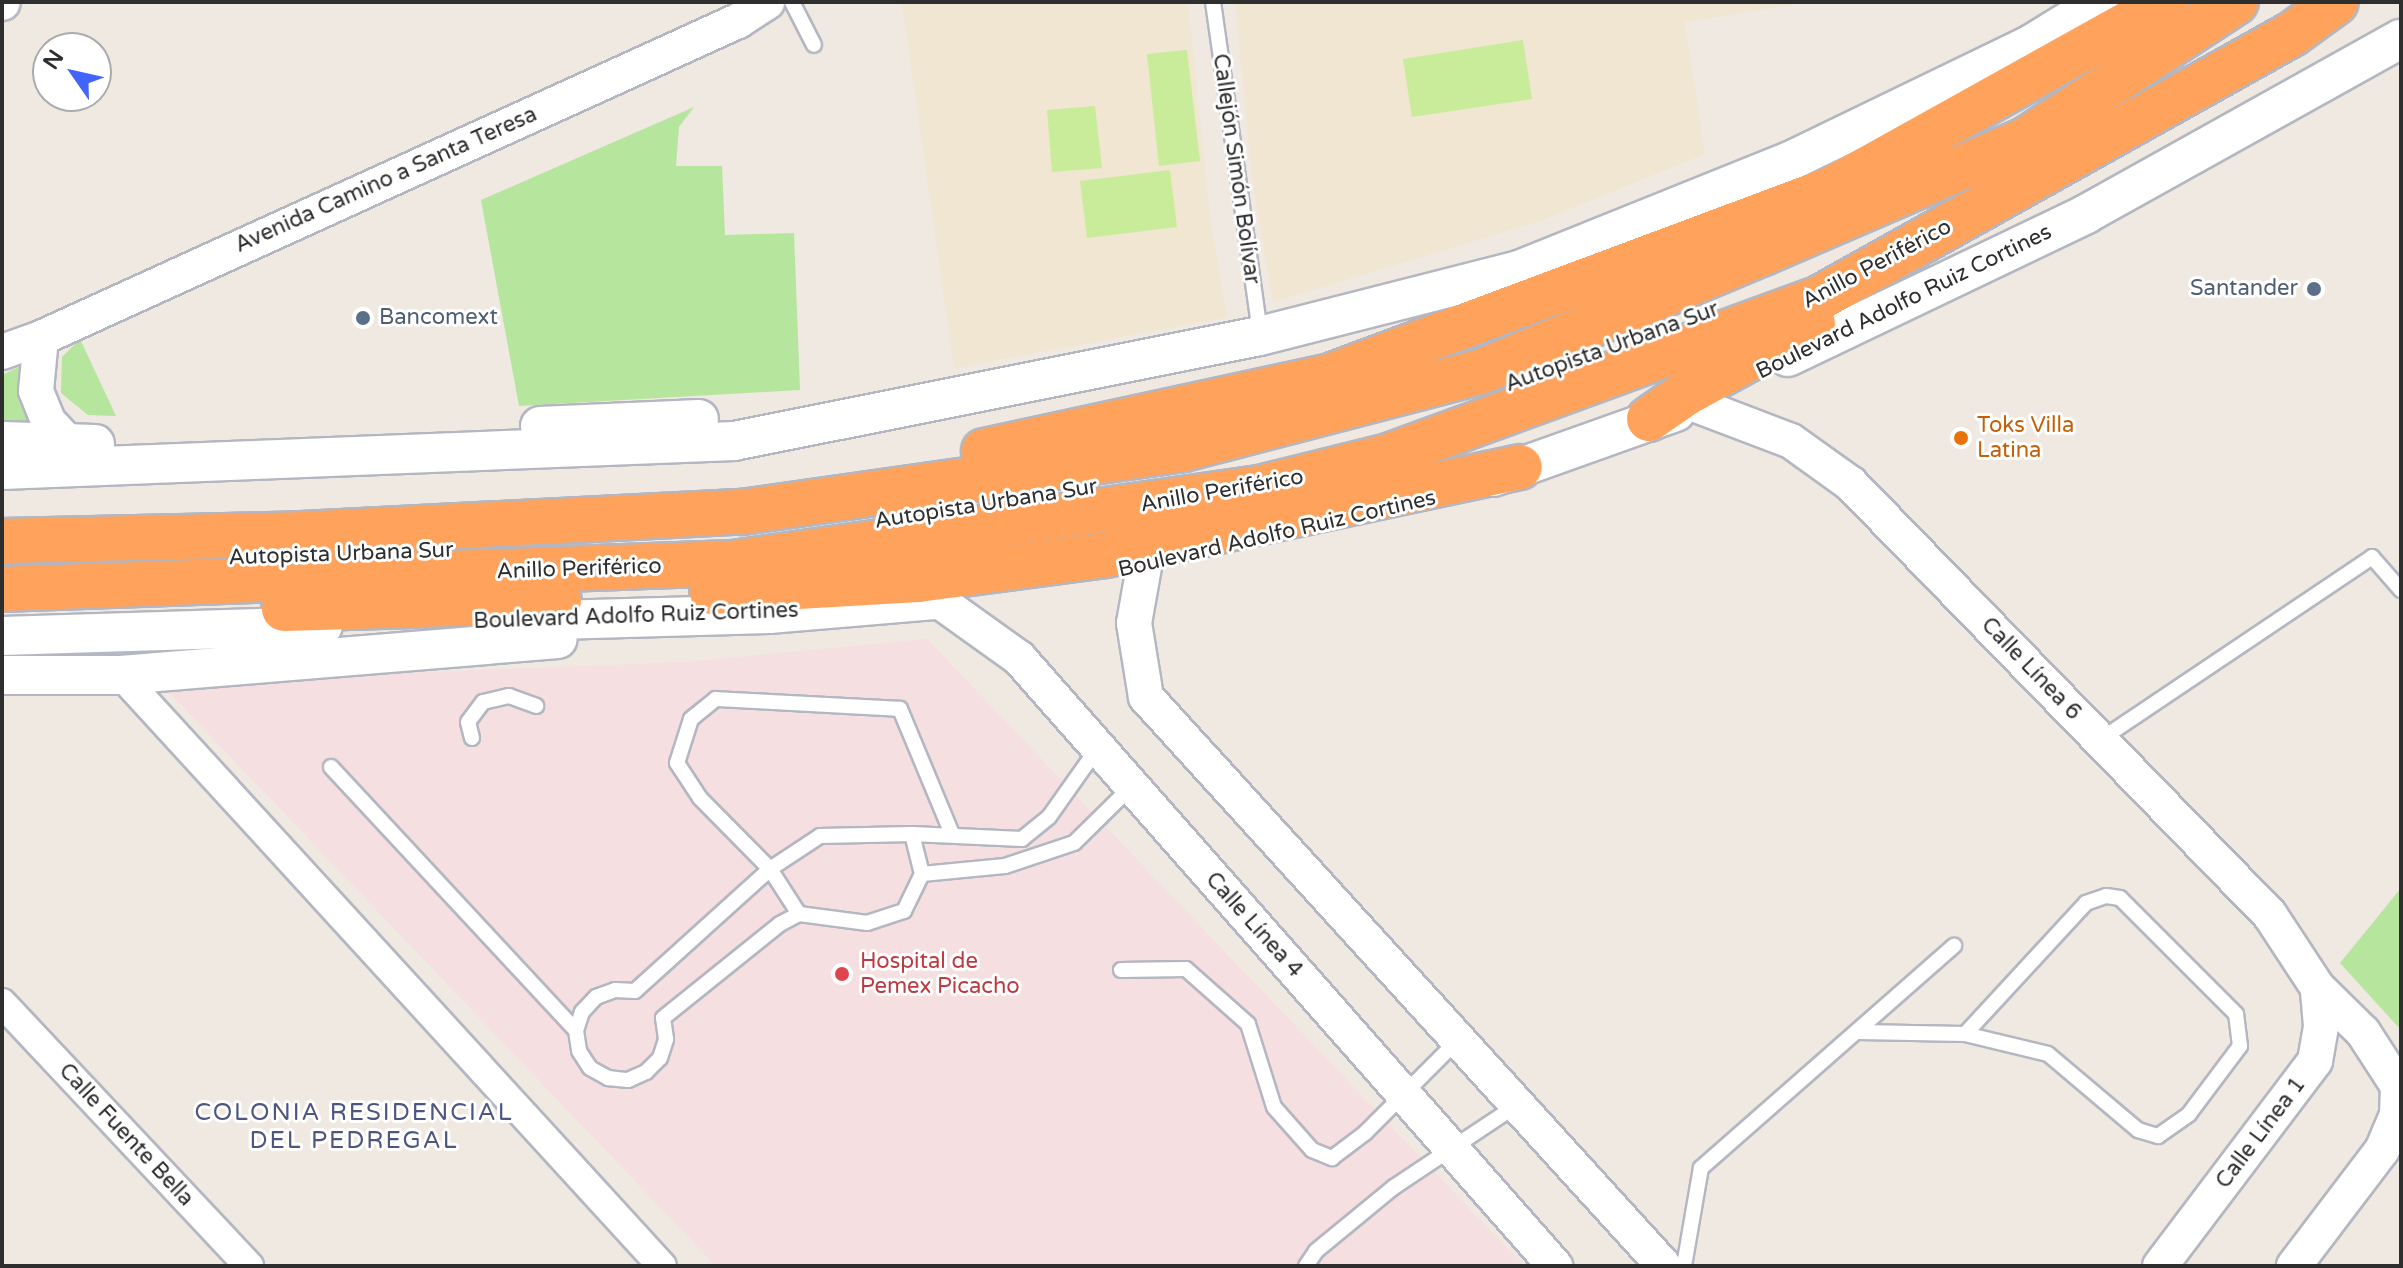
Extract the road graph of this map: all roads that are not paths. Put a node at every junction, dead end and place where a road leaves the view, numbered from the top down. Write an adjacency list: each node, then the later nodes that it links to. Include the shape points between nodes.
1 (767, 2): 15 (street, Avenida Camino a Santa Teresa, via 738,21)
2 (792, 2): 10 (lane)
3 (1213, 2): 14 (lane, Callejón Simón Bolívar)
4 (2100, 2): 11 (main road)
5 (2168, 2): 12 (highway); 13 (highway)
6 (2236, 2): 12 (highway, Autopista Urbana Sur, via 2025,140)
7 (2336, 2): 8 (highway, Anillo Periférico)
8 (2295, 18): 19 (highway, via 2088,183 1861,299 1685,394); 26 (highway, Autopista Urbana Sur, via 1813,272 1541,376 1277,461 772,536); 28 (highway, Anillo Periférico, via 1818,299 1388,456 1273,485 732,563)
9 (2401, 39): 18 (main road, Boulevard Adolfo Ruiz Cortines, via 2086,214 1829,334)
10 (814, 45)
11 (2030, 45): 13 (highway); 14 (main road, via 1788,162 1519,270)
12 (1984, 157): 25 (highway, Autopista Urbana Sur, via 1480,372 1184,449 742,512 301,534)
13 (1831, 189): 24 (highway, via 1330,376 832,483 658,501 423,510)
14 (1260, 336): 17 (main road)
15 (41, 338): 16 (street, Avenida Camino a Santa Teresa); 21 (street, via 36,391 48,421)
16 (2, 352)
17 (944, 401): 21 (main road, via 786,416); 23 (main road, via 826,427 642,449)
18 (1699, 406): 19 (main road, Boulevard Adolfo Ruiz Cortines); 38 (street, Calle Línea 6, via 1791,441 1851,484)
19 (1649, 419): 22 (main road, Boulevard Adolfo Ruiz Cortines)
20 (2, 441): 21 (main road)
21 (70, 445)
22 (1520, 467): 27 (main road, Boulevard Adolfo Ruiz Cortines, via 1448,495); 31 (highway, via 1106,555 918,580 563,601)
23 (2, 470)
24 (2, 511)
25 (2, 541)
26 (2, 566)
27 (1144, 567): 30 (main road, Boulevard Adolfo Ruiz Cortines); 56 (street, via 1134,623 1146,697)
28 (2, 589)
29 (2401, 590): 38 (lane, via 2372,557)
30 (938, 600): 32 (main road, Boulevard Adolfo Ruiz Cortines); 39 (street, Calle Línea 4, via 1019,658)
31 (2, 614)
32 (769, 614): 33 (main road, Boulevard Adolfo Ruiz Cortines); 35 (main road, via 629,633)
33 (2, 636)
34 (2, 675): 35 (main road)
35 (121, 675): 61 (street)
36 (536, 706): 37 (lane, via 509,696 483,702 468,722)
37 (472, 738)
38 (2100, 740): 51 (street, Calle Línea 6, via 2270,915)
39 (1097, 749): 41 (street, Calle Línea 4); 44 (lane, via 1049,817 1022,839)
40 (331, 767): 53 (lane)
41 (1131, 787): 45 (lane, via 1074,843); 57 (street, Calle Línea 4)
42 (912, 834): 43 (lane); 46 (lane, via 820,836); 47 (lane)
43 (952, 834): 44 (lane); 46 (lane, via 900,709 716,699 691,719 677,763 700,798)
44 (1001, 842): 45 (lane)
45 (1005, 866): 47 (lane)
46 (770, 869): 48 (lane); 53 (lane, via 635,991 615,990 596,997 582,1012)
47 (922, 874): 48 (lane, via 904,911 867,923)
48 (799, 914): 53 (lane, via 663,1018 666,1039 660,1058 646,1072 628,1080 608,1078 590,1068 579,1051)
49 (1954, 946): 54 (lane)
50 (1121, 970): 57 (lane, via 1186,969 1248,1024 1274,1107 1312,1150 1332,1158)
51 (2318, 988): 66 (street, Calle Línea 1, via 2321,1026 2315,1061); 67 (street, via 2363,1032 2398,1086 2397,1115 2382,1150)
52 (2, 1003): 60 (street, Calle Fuente Bella)
53 (576, 1031)
54 (1859, 1032): 55 (lane); 65 (lane, via 1701,1168)
55 (1965, 1034): 55 (lane, via 2048,1054 2138,1130 2158,1136 2189,1114 2240,1046 2236,1014 2120,898 2106,896 2086,903)
56 (1458, 1040): 57 (lane); 58 (street)
57 (1403, 1093): 59 (street, Calle Línea 4)
58 (1517, 1105): 59 (lane); 64 (street)
59 (1453, 1148): 62 (lane, via 1394,1187 1316,1251); 63 (street, Calle Línea 4)
60 (249, 1266)
61 (662, 1266)
62 (1306, 1266)
63 (1555, 1266)
64 (1664, 1266)
65 (1684, 1266)
66 (2160, 1266)
67 (2294, 1266)

